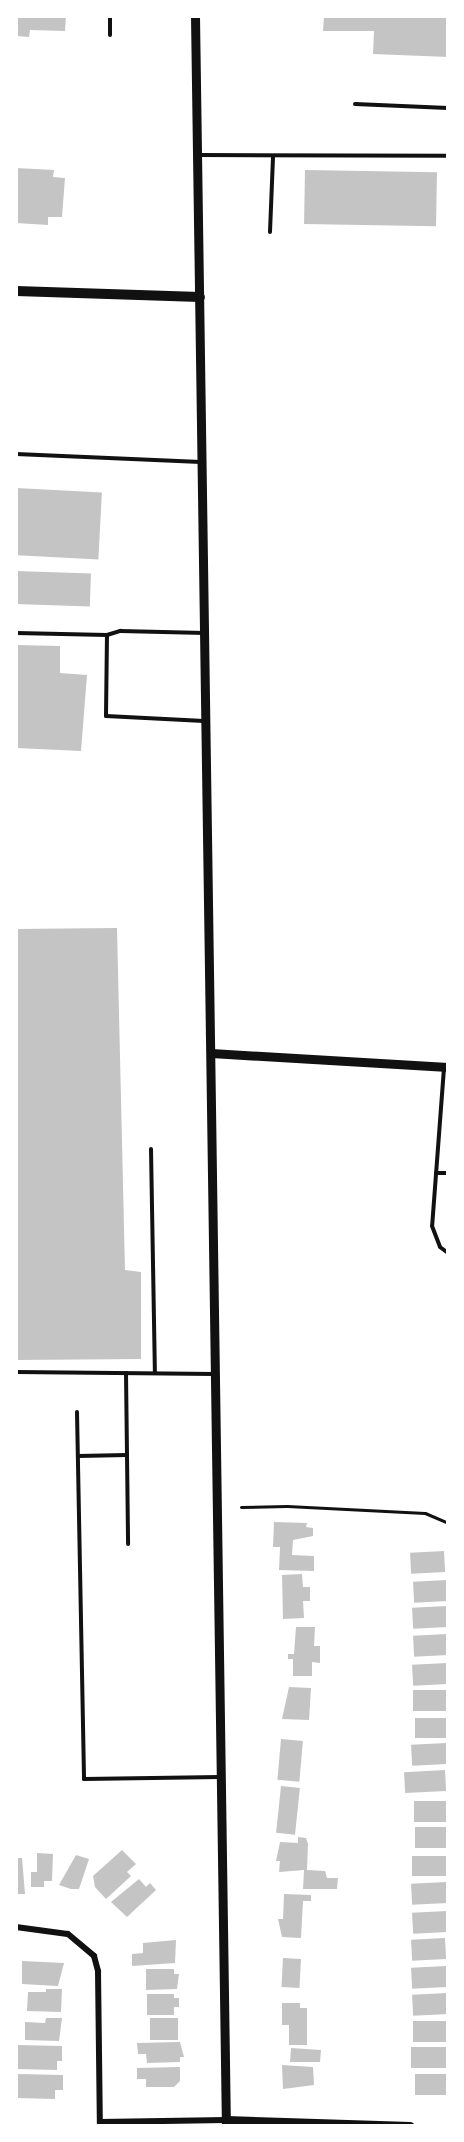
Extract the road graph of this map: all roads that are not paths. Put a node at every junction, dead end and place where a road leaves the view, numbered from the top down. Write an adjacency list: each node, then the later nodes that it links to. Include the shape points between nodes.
1 (110, 16): 3 (lane)
2 (195, 16): 6 (street)
3 (110, 35)
4 (355, 104): 5 (lane)
5 (447, 108)
6 (198, 155): 7 (lane); 11 (street)
7 (273, 156): 8 (lane); 9 (lane)
8 (447, 156)
9 (270, 232)
10 (16, 291): 11 (main road)
11 (200, 297): 13 (street)
12 (16, 454): 13 (lane)
13 (202, 462): 15 (street)
14 (16, 633): 16 (lane)
15 (205, 633): 16 (lane, via 120,631); 17 (street)
16 (107, 636): 17 (lane, via 106,716)
17 (206, 721): 18 (street)
18 (211, 1053): 19 (street); 27 (street)
19 (446, 1067): 21 (lane)
20 (151, 1149): 26 (lane)
21 (436, 1173): 22 (lane); 23 (lane, via 432,1226 440,1247)
22 (447, 1173)
23 (447, 1253)
24 (16, 1372): 25 (lane)
25 (126, 1373): 26 (lane); 29 (lane)
26 (155, 1373): 27 (lane)
27 (215, 1374): 32 (street)
28 (77, 1412): 30 (lane)
29 (127, 1455): 30 (lane); 31 (lane)
30 (78, 1456): 32 (lane, via 84,1779)
31 (128, 1544)
32 (221, 1777): 34 (street)
33 (16, 1927): 35 (street, via 68,1934 94,1956 98,1971)
34 (226, 2123): 35 (street); 36 (street)
35 (100, 2124)
36 (410, 2126)

